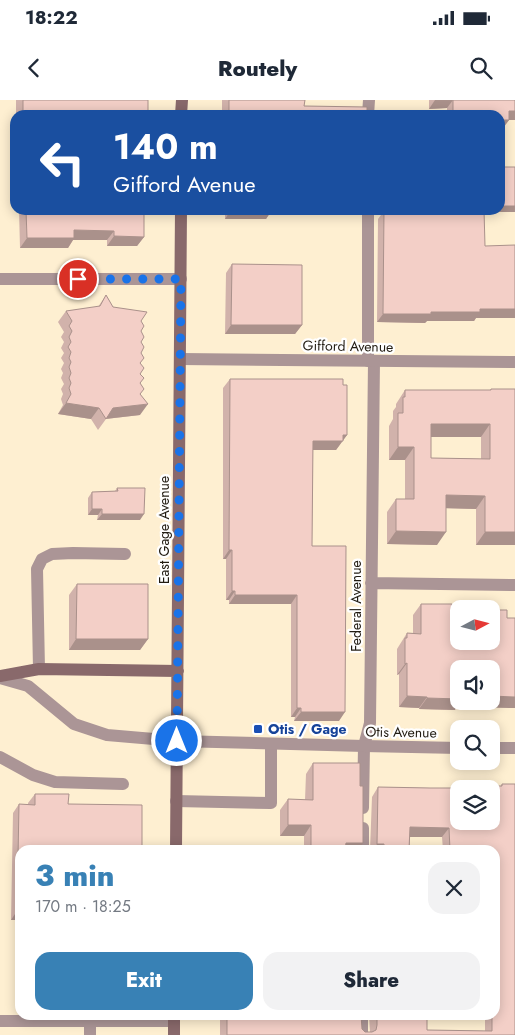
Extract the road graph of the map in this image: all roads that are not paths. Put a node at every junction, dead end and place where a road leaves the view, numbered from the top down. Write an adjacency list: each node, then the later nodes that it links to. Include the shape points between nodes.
1 (181, 215): 4 (main road, East Gage Avenue)
2 (368, 215): 6 (street, Federal Avenue)
3 (0, 279): 4 (street)
4 (181, 279): 5 (main road, East Gage Avenue)
5 (180, 359): 6 (street, Gifford Avenue); 12 (main road, East Gage Avenue)
6 (371, 361): 7 (street, Gifford Avenue); 9 (street, Federal Avenue)
7 (515, 362)
8 (125, 554): 11 (street, via 52,554 42,559 37,569)
9 (371, 583): 10 (street); 16 (street, Federal Avenue, via 370,723)
10 (515, 585)
11 (38, 669): 12 (main road); 13 (main road)
12 (178, 671): 14 (main road, East Gage Avenue)
13 (0, 677): 14 (street, Otis Avenue, via 28,686 74,724 107,735)
14 (177, 741): 15 (street, Otis Avenue); 22 (main road, East Gage Avenue)
15 (271, 744): 16 (street, Otis Avenue); 22 (street, via 271,803)
16 (364, 746): 17 (street, Otis Avenue); 24 (street, Federal Avenue)
17 (450, 748)
18 (500, 748): 19 (street)
19 (515, 748)
20 (0, 757): 21 (street, via 33,775 55,782)
21 (123, 784)
22 (176, 801): 23 (main road, East Gage Avenue)
23 (176, 845)
24 (363, 845)
25 (118, 1020): 29 (street)
26 (174, 1020): 31 (main road)
27 (362, 1020): 32 (street)
28 (0, 1021): 29 (street)
29 (90, 1021): 30 (street)
30 (90, 1035)
31 (174, 1035)
32 (362, 1035)

